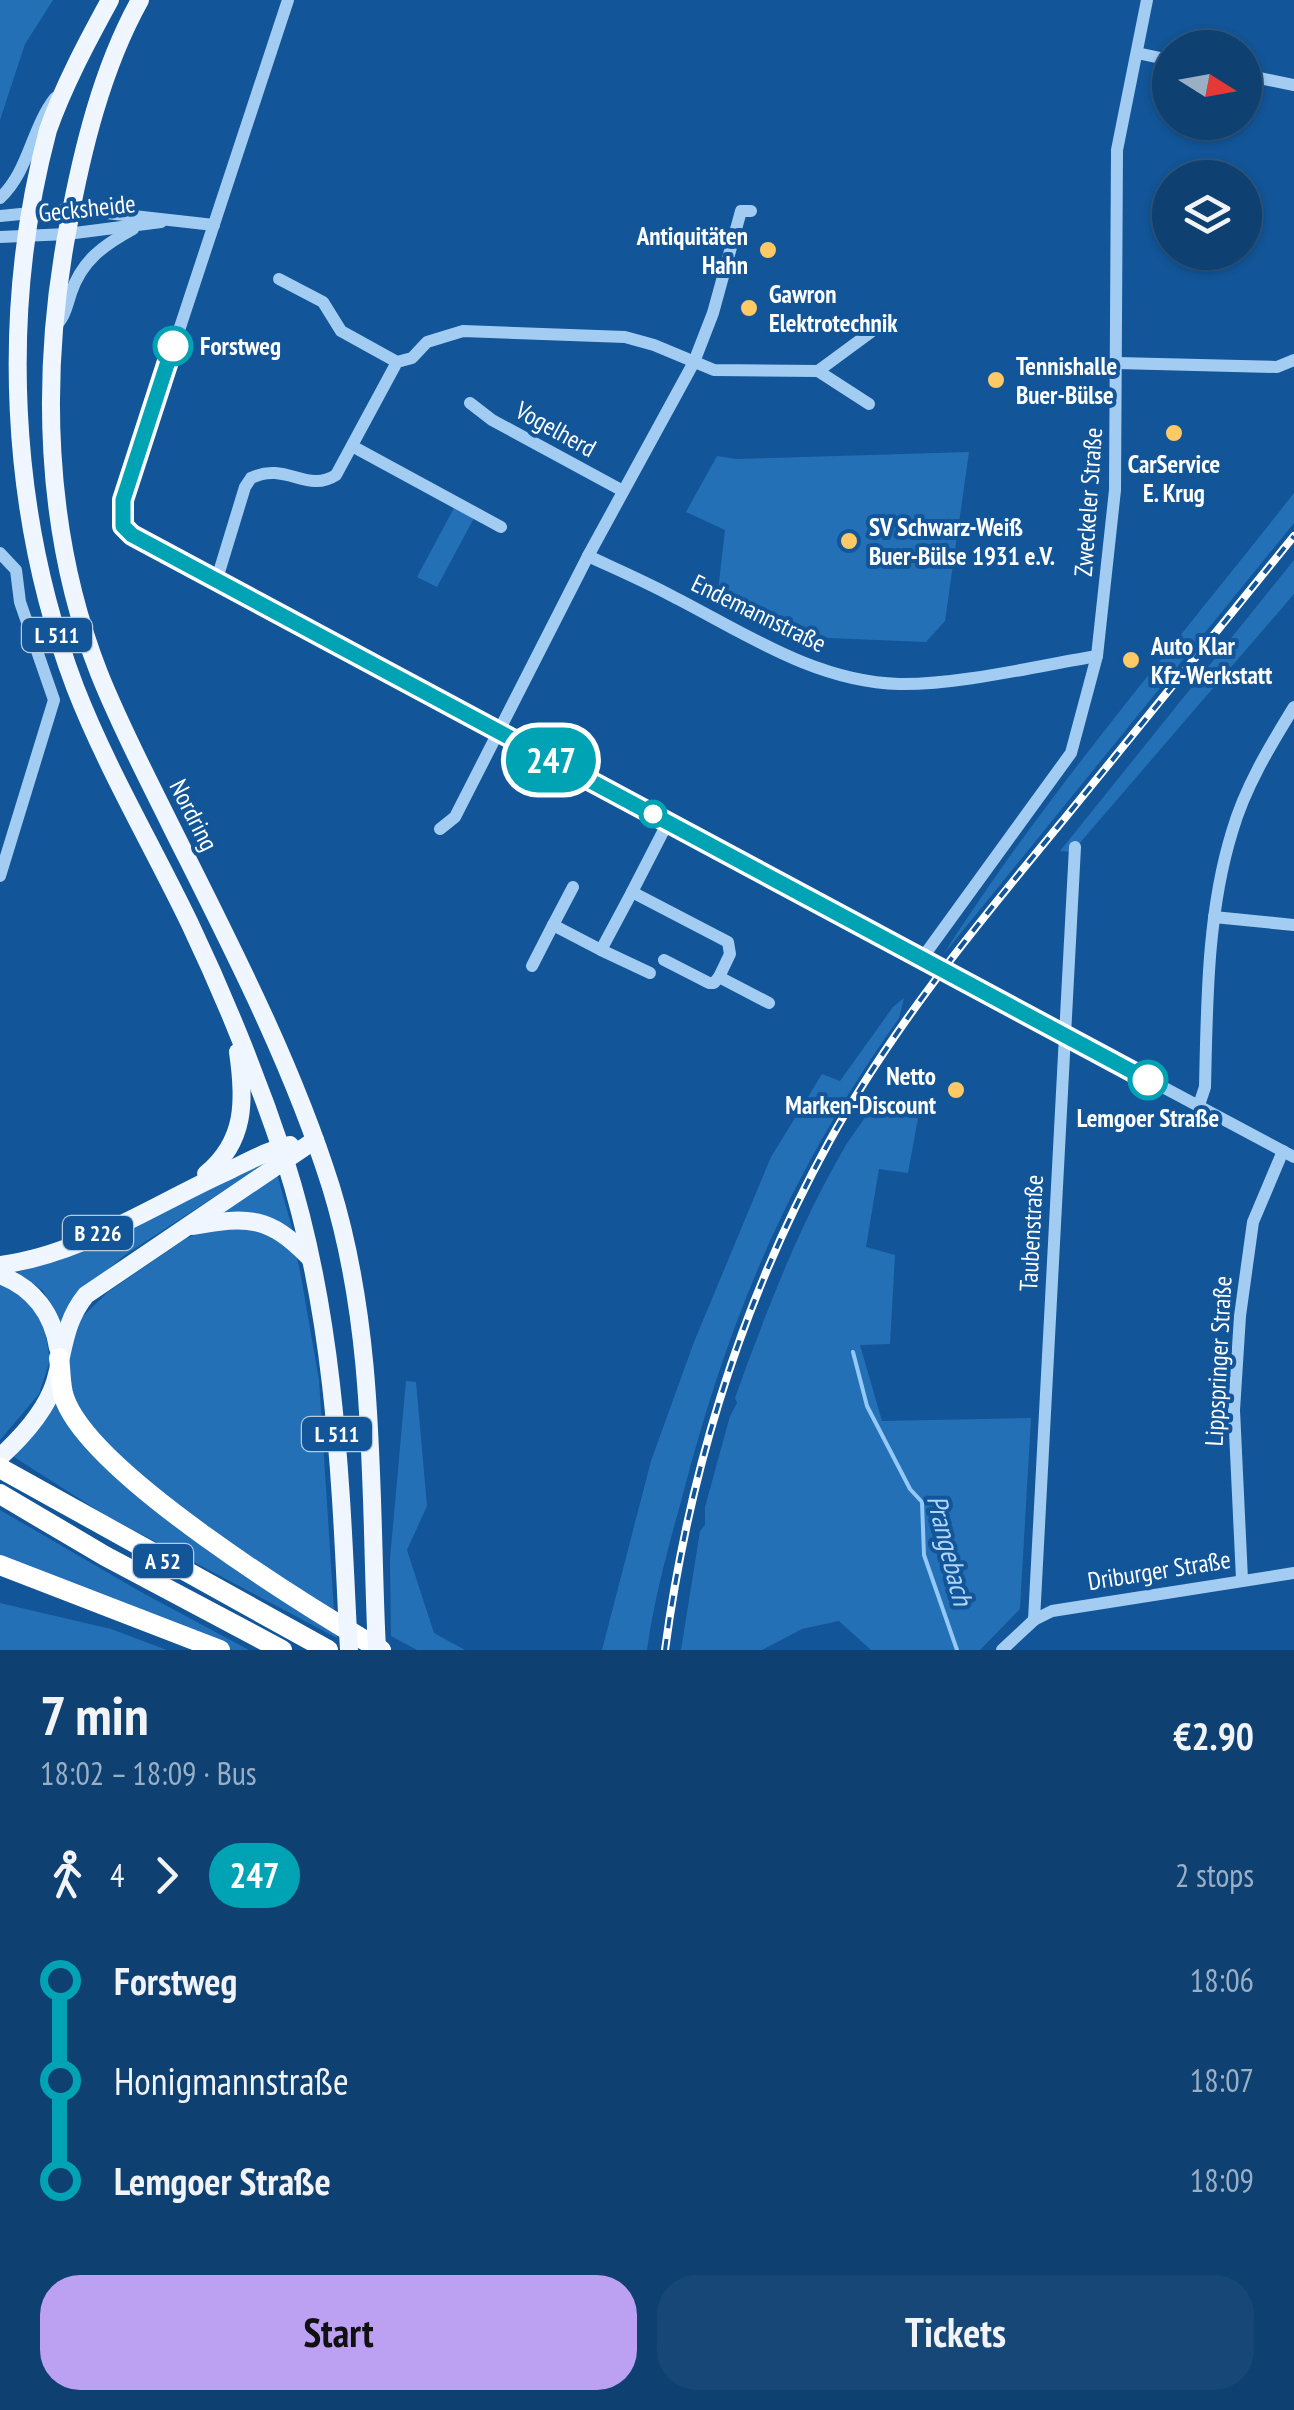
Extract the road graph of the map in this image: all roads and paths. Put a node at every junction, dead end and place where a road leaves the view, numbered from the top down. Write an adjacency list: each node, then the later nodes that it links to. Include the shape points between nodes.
1 (110, 0): 7 (main road, L 511)
2 (140, 0): 11 (main road, Nordring / L 511, via 105,81)
3 (288, 0): 16 (street)
4 (1148, 0): 5 (street, Zweckeler Straße)
5 (1137, 53): 6 (street); 27 (street, Zweckeler Straße, via 1117,150)
6 (1152, 56)
7 (71, 76): 10 (street, via 45,111 16,183); 13 (main road, L 511)
8 (1262, 78): 9 (street)
9 (1294, 85)
10 (0, 198)
11 (71, 208): 13 (street, Gecksheide); 15 (street, Gecksheide); 18 (main road, Nordring / L 511)
12 (750, 211): 26 (street, via 740,211)
13 (26, 214): 14 (street, Gecksheide); 20 (main road, L 511)
14 (0, 216)
15 (178, 219): 16 (street, Gecksheide); 17 (street, Gecksheide)
16 (214, 225): 36 (street, via 123,500 123,526)
17 (140, 226): 18 (street, Gecksheide); 22 (street, via 98,248 72,289 66,316)
18 (66, 234): 20 (street, Gecksheide); 22 (main road, Nordring / L 511)
19 (0, 237): 20 (street, Gecksheide)
20 (22, 238): 56 (main road, L 511, via 10,347 18,470 32,550 90,720)
21 (279, 279): 25 (street, via 323,302 341,331)
22 (53, 329): 59 (main road, Nordring / L 511, via 52,454 81,620 124,731 235,954)
23 (871, 332): 28 (street)
24 (1294, 360): 27 (street, via 1277,367)
25 (397, 362): 26 (street, via 427,342 463,331 625,338); 31 (street)
26 (694, 362): 28 (street, via 714,370); 32 (street)
27 (1117, 363): 37 (street, Zweckeler Straße, via 1116,490)
28 (818, 371): 30 (street)
29 (470, 402): 32 (street, Vogelherd)
30 (870, 404)
31 (352, 446): 33 (street); 36 (street, via 326,481 276,471 252,478)
32 (623, 492): 35 (street)
33 (501, 528)
34 (0, 553): 43 (street, via 16,570 20,602 54,700)
35 (588, 556): 37 (street, Endemannstraße, via 762,645 837,673 898,684); 39 (street)
36 (216, 582): 39 (street)
37 (1096, 656): 50 (street, Zweckeler Straße, via 1071,753)
38 (1294, 707): 46 (street, via 1232,831)
39 (498, 732): 40 (street); 41 (street, via 455,817)
40 (668, 822): 45 (street); 50 (street)
41 (440, 829)
42 (1075, 848): 57 (street, Taubenstraße)
43 (0, 876)
44 (572, 887): 48 (street)
45 (632, 892): 49 (street); 54 (street, via 728,942 730,954)
46 (1214, 917): 47 (street); 58 (street)
47 (1294, 925)
48 (553, 926): 49 (street); 52 (street)
49 (600, 950): 53 (street)
50 (922, 957): 57 (street)
51 (664, 960): 54 (street, via 708,983)
52 (532, 966)
53 (650, 973)
54 (718, 977): 55 (street)
55 (768, 1002)
56 (235, 1024): 60 (main road, L 511); 62 (main road, via 240,1125 224,1158)
57 (1065, 1034): 58 (street); 73 (street, Taubenstraße)
58 (1199, 1105): 61 (street)
59 (315, 1140): 60 (main road, B 226); 78 (main road, Nordring / L 511, bridge, via 360,1322)
60 (282, 1154): 62 (main road, B 226); 63 (main road, B 226); 64 (main road, L 511)
61 (1288, 1154): 72 (street, Lippspringer Straße, via 1252,1222 1240,1316 1235,1445)
62 (191, 1188): 65 (main road, B 226, via 65,1250)
63 (183, 1228): 64 (main road, via 261,1222); 67 (main road, B 226, via 86,1295 69,1320)
64 (309, 1256): 77 (main road, L 511, bridge, via 335,1411)
65 (0, 1266)
66 (0, 1275): 67 (main road, via 41,1304 54,1325)
67 (59, 1358): 68 (main road, B 226, via 50,1394); 78 (highway, via 64,1397 108,1458 234,1556)
68 (3, 1458): 76 (highway, A 52)
69 (0, 1494): 75 (highway, A 52)
70 (0, 1565): 74 (highway)
71 (1294, 1572): 72 (street, Driburger Straße)
72 (1242, 1580): 73 (street, Driburger Straße, via 1063,1608)
73 (1034, 1620): 79 (street)
74 (220, 1650)
75 (282, 1650)
76 (328, 1650)
77 (349, 1650)
78 (379, 1650)
79 (1002, 1650)

